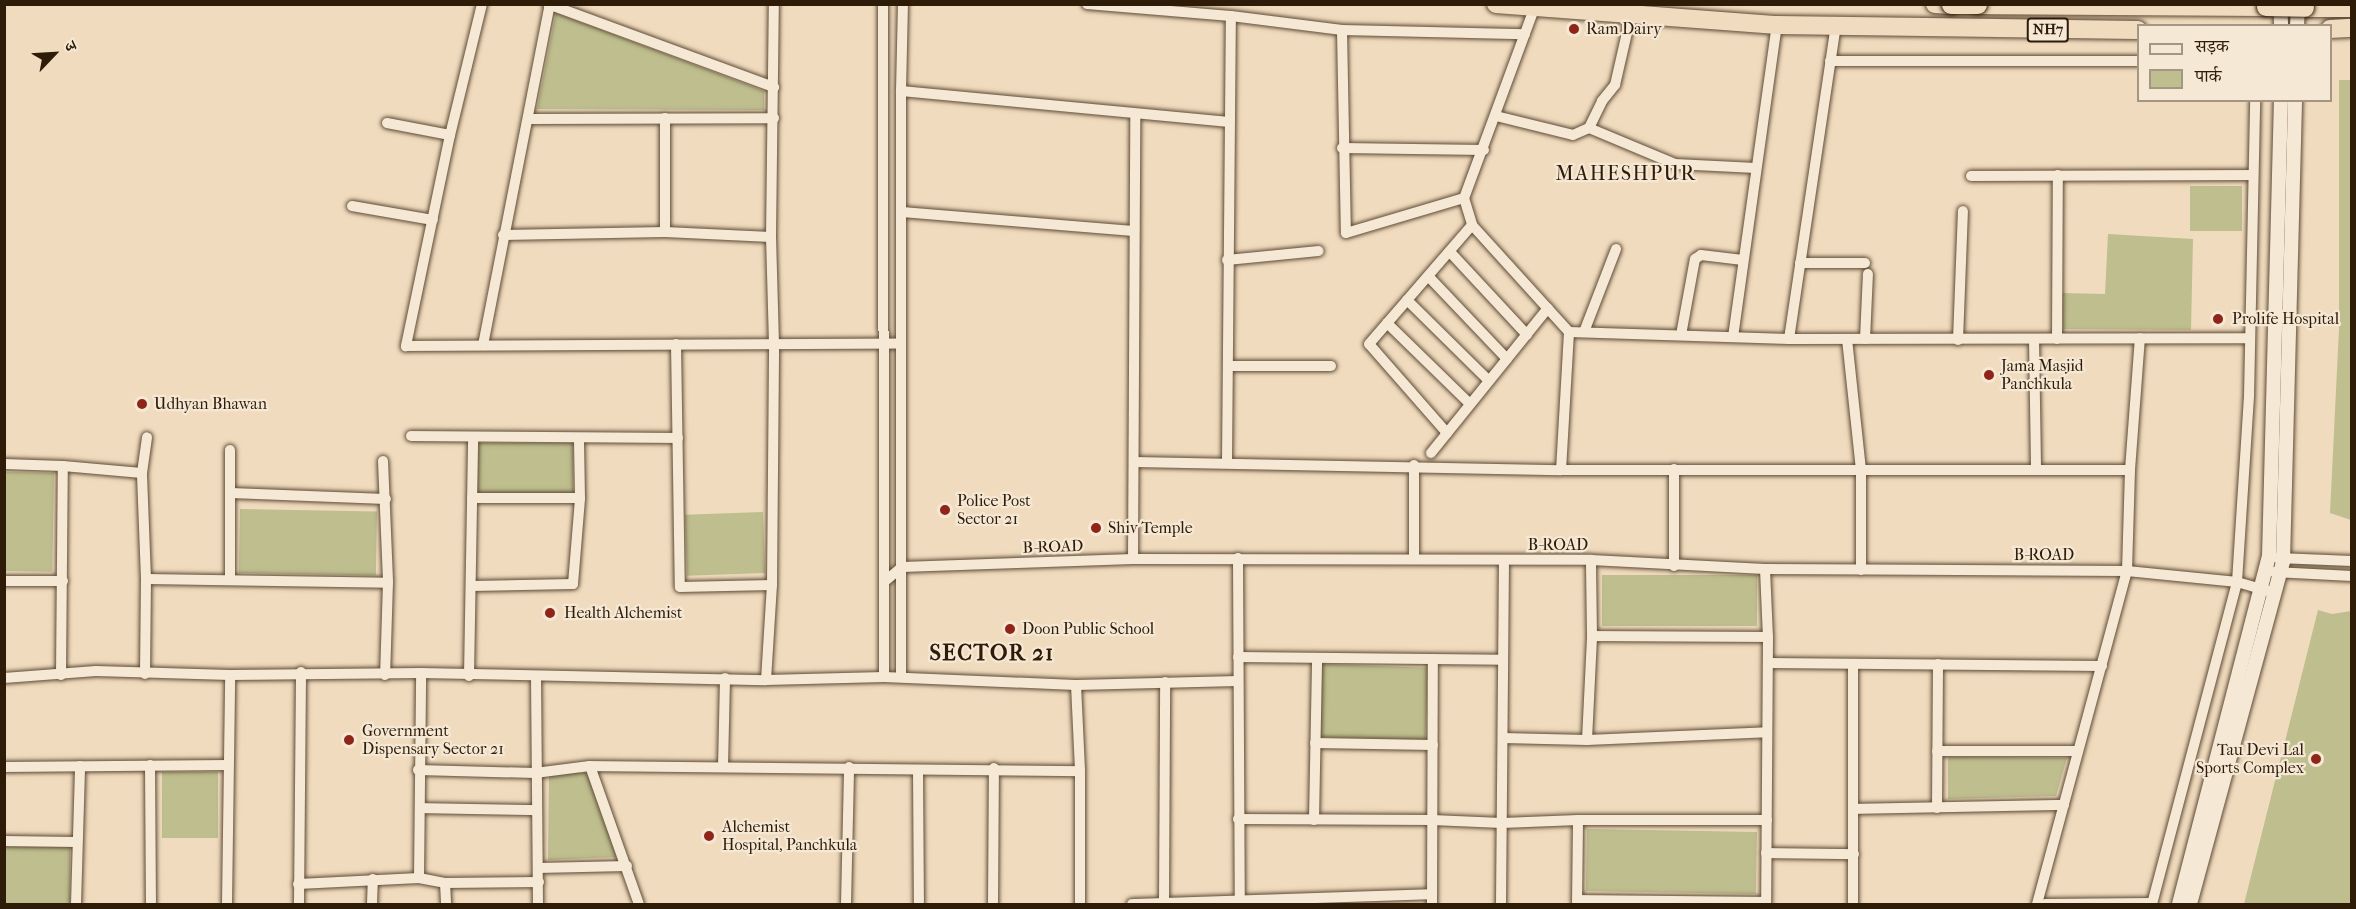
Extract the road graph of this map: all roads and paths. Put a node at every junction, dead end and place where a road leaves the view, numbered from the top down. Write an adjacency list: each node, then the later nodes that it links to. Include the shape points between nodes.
1 (482, 4): 45 (street)
2 (774, 4): 32 (street)
3 (883, 4): 31 (street)
4 (903, 4): 33 (street)
5 (1087, 4): 17 (street)
6 (1496, 4): 15 (highway, NH7)
7 (1935, 4): 10 (highway)
8 (1958, 4): 25 (street)
9 (549, 5): 32 (street); 39 (street)
10 (1951, 5): 11 (highway, bridge)
11 (1978, 5): 12 (highway)
12 (2273, 6): 13 (highway, bridge); 18 (street)
13 (2302, 6): 14 (highway); 19 (street)
14 (2352, 8)
15 (1534, 9): 16 (highway, NH7); 27 (street)
16 (1631, 15): 20 (highway, NH7); 44 (street, via 1616,86 1602,101)
17 (1231, 16): 24 (street); 42 (street)
18 (2280, 24)
19 (2298, 24)
20 (1777, 25): 21 (highway, NH7); 48 (street)
21 (1836, 25): 25 (highway, NH7); 29 (street)
22 (2351, 28): 23 (highway); 28 (street)
23 (2332, 29)
24 (1342, 30): 27 (street); 46 (street)
25 (1958, 30): 26 (highway, NH7)
26 (2137, 30)
27 (1525, 34): 38 (street)
28 (2332, 36)
29 (1830, 61): 30 (street); 67 (street)
30 (2137, 61)
31 (883, 84): 33 (street); 85 (street)
32 (774, 87): 41 (street)
33 (901, 88): 37 (street); 54 (street)
34 (2255, 102): 50 (street)
35 (2280, 102): 125 (street)
36 (2295, 102): 125 (street)
37 (1135, 115): 42 (street); 58 (street)
38 (1496, 116): 44 (street, via 1573,135); 47 (street)
39 (528, 118): 40 (street); 60 (street)
40 (665, 118): 41 (street); 59 (street)
41 (774, 118): 61 (street)
42 (1230, 122): 65 (street)
43 (387, 123): 45 (street)
44 (1589, 128): 48 (street, via 1675,165)
45 (450, 135): 56 (street)
46 (1342, 148): 47 (street); 52 (street, via 1346,233)
47 (1484, 150): 52 (street)
48 (1756, 168): 66 (street)
49 (2058, 175): 50 (street); 51 (street); 83 (street)
50 (2253, 175): 78 (street)
51 (1971, 176)
52 (1464, 198): 57 (street)
53 (352, 206): 56 (street)
54 (901, 212): 58 (street); 86 (street)
55 (1963, 212): 84 (street)
56 (434, 220): 89 (street, via 406,346)
57 (1472, 225): 64 (street); 70 (street)
58 (1134, 231): 104 (street)
59 (664, 232): 60 (street); 61 (street)
60 (503, 235): 89 (street)
61 (771, 237): 88 (street)
62 (1616, 249): 73 (street)
63 (1319, 251): 65 (street)
64 (1450, 252): 68 (street); 74 (street)
65 (1227, 260): 91 (street)
66 (1743, 260): 75 (street, via 1701,255 1695,258); 76 (street)
67 (1800, 263): 79 (street); 81 (street, via 1866,268)
68 (1429, 277): 69 (street); 90 (street)
69 (1407, 300): 71 (street); 93 (street)
70 (1548, 308): 72 (street); 74 (street)
71 (1387, 323): 94 (street); 95 (street, via 1369,344)
72 (1569, 332): 73 (street); 112 (street)
73 (1584, 332): 75 (street)
74 (1527, 335): 90 (street)
75 (1681, 335): 76 (street)
76 (1733, 337): 79 (street)
77 (2140, 338): 78 (street); 83 (street); 113 (street)
78 (2249, 338): 137 (street, via 2249,396)
79 (1789, 339): 80 (street)
80 (1847, 339): 81 (street); 111 (street)
81 (1865, 339): 84 (street)
82 (2034, 339): 83 (street); 84 (street); 109 (street)
83 (2058, 339)
84 (1958, 340)
85 (884, 343): 86 (street); 88 (street); 136 (street)
86 (901, 343): 127 (street)
87 (676, 344): 88 (street); 89 (street); 100 (street)
88 (774, 344): 140 (street)
89 (483, 345)
90 (1507, 359): 93 (street)
91 (1228, 366): 92 (street); 105 (street)
92 (1331, 366)
93 (1489, 381): 94 (street)
94 (1470, 404): 95 (street)
95 (1447, 433): 102 (street)
96 (411, 436): 97 (street)
97 (473, 436): 99 (street); 116 (street)
98 (147, 437): 114 (street)
99 (579, 438): 100 (street); 117 (street)
100 (678, 438): 140 (street, via 680,587)
101 (230, 450): 115 (street)
102 (1431, 453)
103 (383, 461): 118 (street)
104 (1134, 462): 105 (street); 120 (street)
105 (1227, 462): 107 (street)
106 (4, 464): 108 (street)
107 (1414, 465): 112 (street); 121 (street)
108 (63, 466): 114 (street); 135 (street)
109 (2036, 468): 111 (street); 113 (street)
110 (1674, 469): 111 (street); 112 (street); 126 (street)
111 (1861, 469): 129 (street)
112 (1562, 470)
113 (2130, 470): 130 (street)
114 (142, 473): 132 (street)
115 (231, 494): 118 (street); 133 (street)
116 (472, 498): 117 (street); 139 (street)
117 (580, 498): 139 (street, via 573,584)
118 (386, 499): 138 (street)
119 (1238, 558): 120 (street, B-ROAD); 121 (street, B-ROAD); 144 (street)
120 (1133, 559): 127 (street, B-ROAD)
121 (1414, 559): 122 (street, B-ROAD)
122 (1504, 560): 123 (street, B-ROAD); 147 (street)
123 (1591, 560): 126 (street, B-ROAD); 142 (street)
124 (2352, 561): 125 (street)
125 (2274, 565): 131 (street); 141 (street)
126 (1674, 566): 128 (street, B-ROAD)
127 (902, 567): 136 (street); 163 (street)
128 (1765, 568): 129 (street, B-ROAD); 143 (street)
129 (1861, 570): 130 (street, B-ROAD)
130 (2127, 571): 137 (street, B-ROAD); 151 (street)
131 (2352, 576)
132 (146, 579): 133 (street); 154 (street)
133 (230, 580): 138 (street)
134 (4, 581): 135 (street)
135 (63, 581): 155 (street)
136 (884, 582): 160 (street)
137 (2236, 582): 141 (street, B-ROAD); 231 (street)
138 (388, 583): 157 (street)
139 (472, 585): 158 (street)
140 (772, 585): 164 (street)
141 (2267, 590): 232 (street); 233 (street)
142 (1592, 636): 143 (street); 170 (street)
143 (1768, 637): 148 (street)
144 (1238, 657): 145 (street); 165 (street)
145 (1317, 658): 146 (street); 171 (street)
146 (1433, 659): 147 (street); 172 (street)
147 (1503, 660): 169 (street)
148 (1768, 663): 149 (street); 168 (street)
149 (1853, 664): 150 (street); 190 (street)
150 (1938, 664): 151 (street); 173 (street)
151 (2102, 666): 174 (street)
152 (301, 672): 156 (street); 157 (street); 208 (street)
153 (421, 673): 157 (street); 158 (street); 183 (street)
154 (145, 674): 155 (street, via 96,671); 156 (street)
155 (61, 675): 161 (street)
156 (230, 675): 176 (street)
157 (385, 675)
158 (469, 676): 159 (street)
159 (536, 676): 162 (street); 186 (street)
160 (884, 677): 163 (street); 164 (street)
161 (4, 678)
162 (725, 678): 164 (street); 180 (street)
163 (901, 678): 167 (street)
164 (766, 680)
165 (1238, 681): 166 (street); 192 (street)
166 (1165, 682): 167 (street); 211 (street)
167 (1076, 685): 185 (street)
168 (1767, 732): 170 (street); 196 (street)
169 (1503, 738): 170 (street); 197 (street)
170 (1587, 740)
171 (1316, 743): 172 (street); 193 (street)
172 (1432, 745): 194 (street)
173 (1937, 751): 174 (street); 189 (street)
174 (2078, 751): 187 (street)
175 (150, 765): 176 (street); 177 (street); 214 (street)
176 (228, 765): 215 (street)
177 (80, 766): 179 (street); 199 (street)
178 (590, 766): 180 (street); 186 (street); 202 (street)
179 (4, 767)
180 (723, 767): 181 (street)
181 (849, 767): 184 (street); 221 (street)
182 (994, 768): 184 (street); 185 (street); 223 (street)
183 (418, 770): 186 (street); 188 (street)
184 (918, 770): 222 (street)
185 (1080, 771): 224 (street)
186 (535, 773): 191 (street)
187 (2064, 805): 189 (street); 229 (street)
188 (420, 808): 191 (street); 204 (street)
189 (1937, 808): 190 (street)
190 (1854, 809): 201 (street)
191 (537, 810): 203 (street)
192 (1238, 819): 193 (street); 226 (street)
193 (1314, 819): 194 (street)
194 (1432, 820): 197 (street); 209 (street)
195 (1578, 820): 196 (street); 197 (street); 210 (street)
196 (1767, 820): 200 (street)
197 (1502, 823): 227 (street)
198 (4, 841): 199 (street)
199 (76, 842): 213 (street)
200 (1766, 853): 201 (street); 212 (street)
201 (1854, 854): 228 (street)
202 (627, 866): 203 (street); 220 (street)
203 (538, 868): 206 (street)
204 (420, 878): 205 (street); 207 (street)
205 (373, 879): 208 (street); 217 (street)
206 (539, 882): 207 (street); 219 (street)
207 (445, 883): 218 (street)
208 (298, 884): 216 (street)
209 (1432, 899): 226 (street)
210 (1578, 902): 212 (street)
211 (1164, 903): 225 (street); 226 (street)
212 (1766, 903)
213 (76, 904)
214 (151, 904)
215 (227, 904)
216 (299, 904)
217 (372, 904)
218 (446, 904)
219 (538, 904)
220 (639, 904)
221 (846, 904)
222 (919, 904)
223 (993, 904)
224 (1080, 904)
225 (1132, 904)
226 (1240, 904)
227 (1501, 904)
228 (1853, 904)
229 (2037, 904)
230 (2045, 904): 231 (street)
231 (2152, 904)
232 (2179, 904)
233 (2190, 904)

